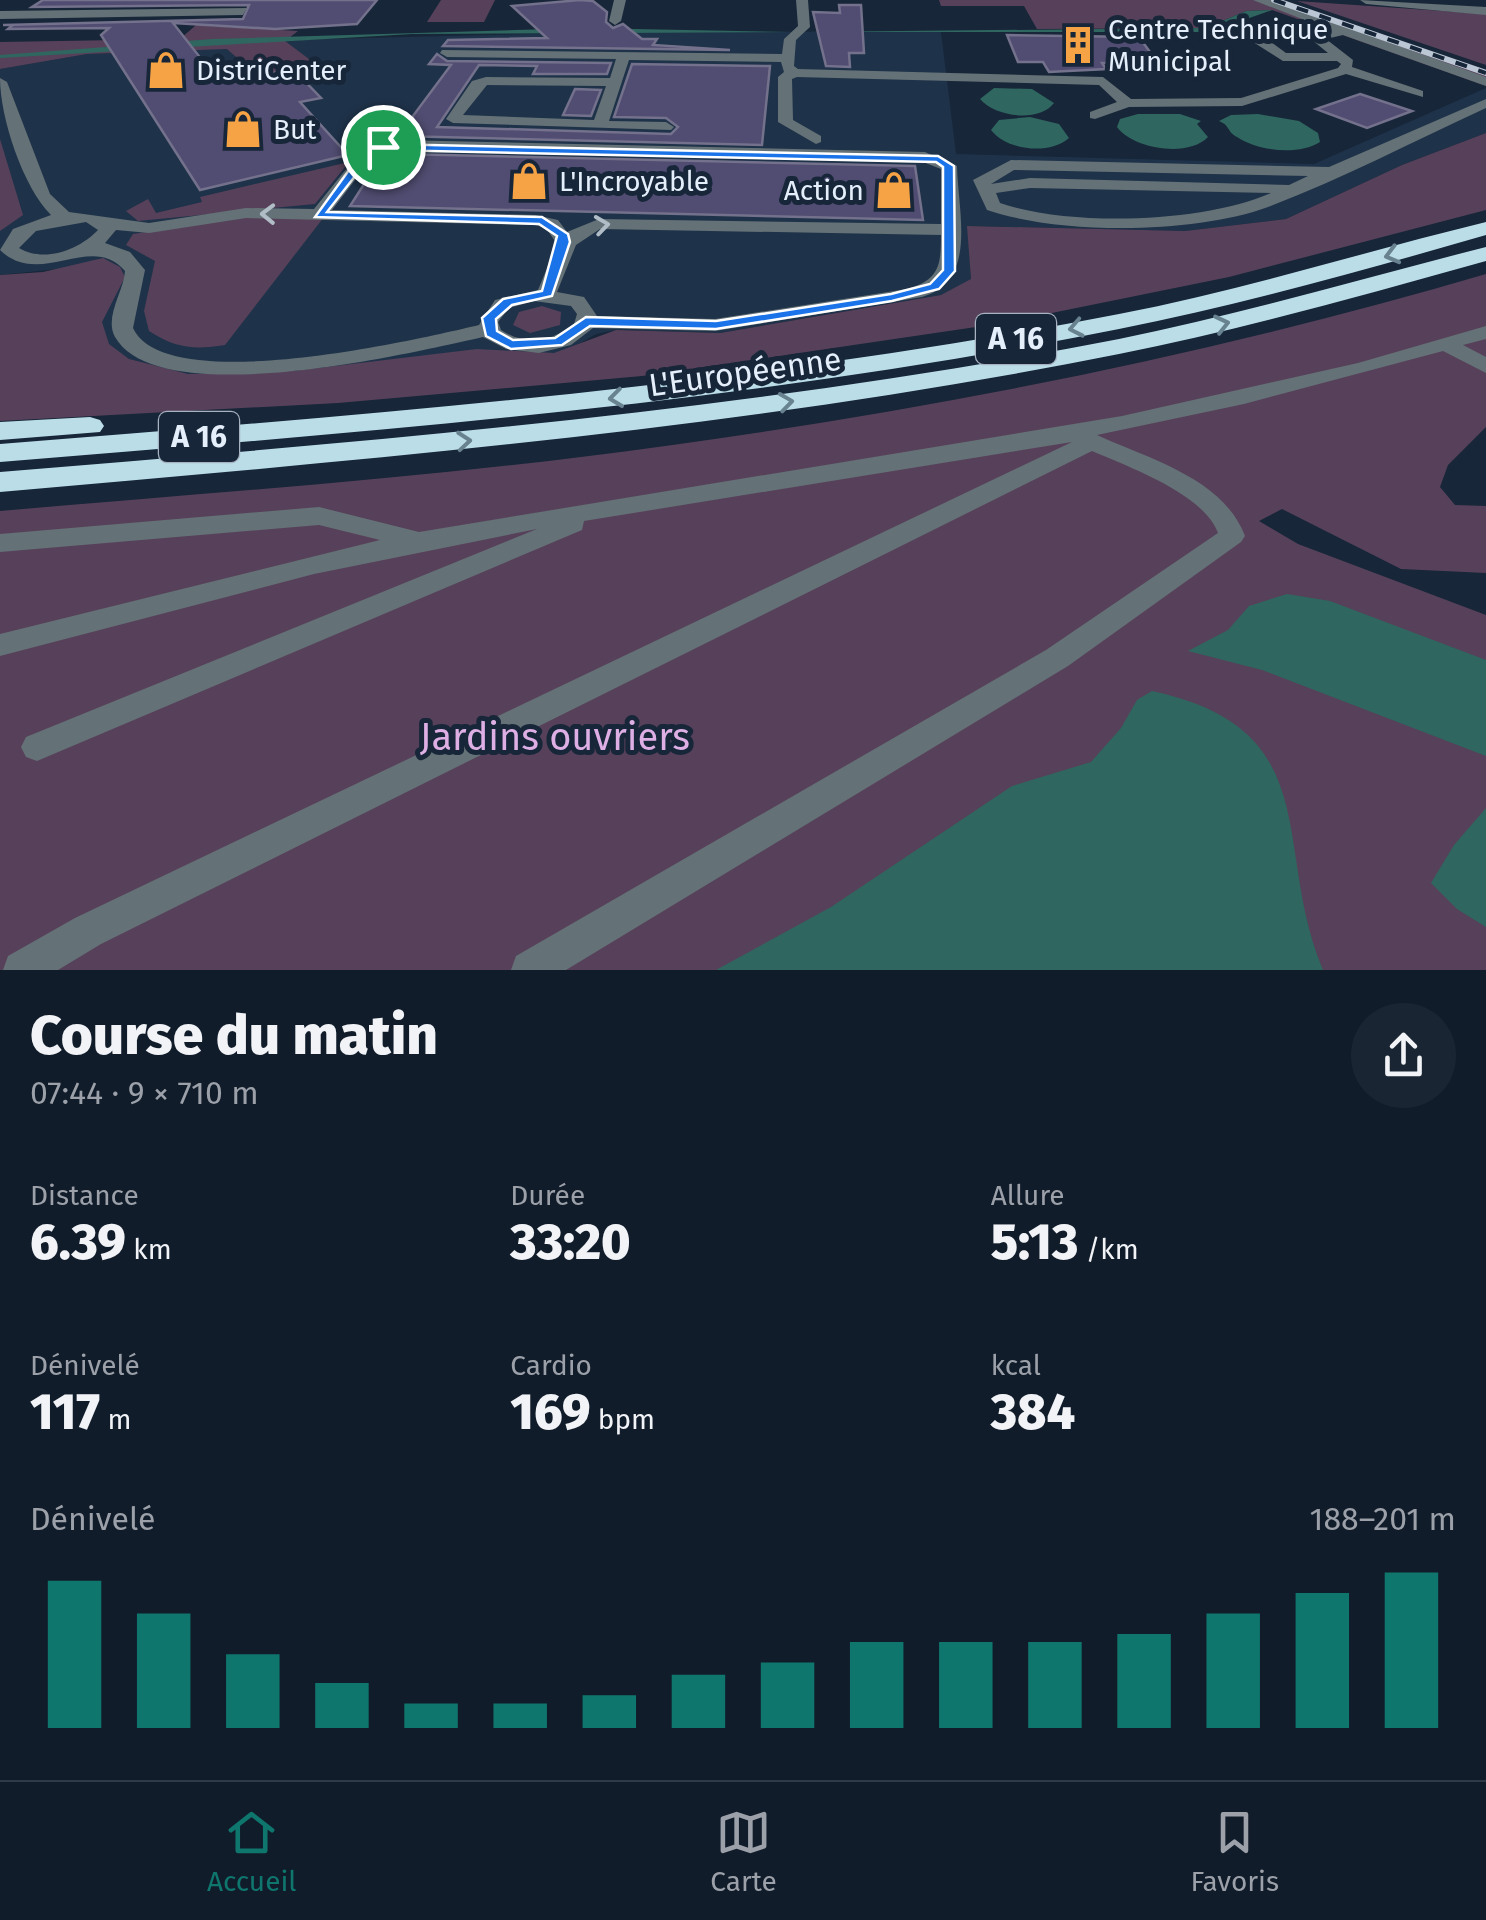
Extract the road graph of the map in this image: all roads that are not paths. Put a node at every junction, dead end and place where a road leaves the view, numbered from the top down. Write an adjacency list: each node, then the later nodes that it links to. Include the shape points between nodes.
1 (35, 0): 7 (street)
2 (620, 0): 8 (street)
3 (802, 0): 15 (street, via 802,30 790,39)
4 (1260, 0): 10 (street)
5 (1366, 0): 6 (street)
6 (1486, 11)
7 (4, 17): 9 (street, via 248,9)
8 (615, 21)
9 (220, 25)
10 (1348, 30): 11 (street); 18 (street)
11 (1316, 36): 14 (street); 14 (street, via 1258,39 1283,57)
12 (447, 53): 13 (street)
13 (624, 56): 15 (street); 17 (street)
14 (1344, 63): 19 (street); 21 (street, via 1242,102)
15 (791, 66): 20 (street, via 1103,81); 27 (street, via 786,122)
16 (0, 82): 31 (street)
17 (615, 82): 25 (street); 25 (street, via 486,80 453,119)
18 (1486, 82)
19 (1418, 94)
20 (1127, 103): 21 (street); 23 (street)
21 (1198, 103): 24 (street)
22 (1486, 104): 28 (street)
23 (1095, 114)
24 (1209, 118)
25 (600, 125): 26 (street)
26 (666, 127)
27 (816, 140)
28 (1331, 172): 29 (street); 30 (street, via 1011,165 981,180)
29 (1295, 188): 30 (street, via 1030,182); 30 (street, via 1240,209 1120,220 1007,213)
30 (984, 190)
31 (42, 196): 33 (street); 35 (street)
32 (319, 215): 34 (street, one-way to 34, via 236,214 139,228); 37 (street, via 366,154 397,145 886,156 946,163); 38 (street, via 542,220)
33 (65, 218): 34 (street); 35 (street)
34 (106, 224): 39 (street)
35 (33, 226): 39 (street, via 10,241 13,255 54,258)
36 (1486, 228): 47 (highway, L'Européenne / A 16, one-way to 47, via 1252,291 1012,340 686,389)
37 (949, 230): 38 (street, one-way to 37, via 584,228 613,222); 42 (street, via 947,276 916,293 716,325)
38 (564, 242): 41 (street)
39 (92, 245): 43 (street, via 123,256 136,270 122,322 127,340 150,358 175,365 350,360)
40 (1486, 254): 50 (highway, L'Européenne / A 16, one-way to 40, via 644,421 967,374 1264,314)
41 (547, 294): 42 (street, via 576,301 586,310); 43 (street, via 502,304 491,314)
42 (586, 322): 43 (street, via 571,337 542,346 504,342)
43 (489, 330)
44 (1486, 332): 45 (street)
45 (1447, 345): 46 (street); 49 (street)
46 (1486, 366)
47 (398, 421): 48 (highway, via 225,419); 51 (highway, L'Européenne / A 16)
48 (0, 431)
49 (1085, 439): 54 (street); 59 (street, via 88,931); 60 (street, via 1215,506 1232,536 1057,658)
50 (366, 450): 52 (highway, L'Européenne / A 16); 53 (highway)
51 (0, 453)
52 (0, 482)
53 (0, 498)
54 (594, 512): 55 (street); 58 (street)
55 (420, 541): 56 (street, via 319,516); 57 (street)
56 (0, 544)
57 (0, 644)
58 (38, 746)
59 (22, 970)
60 (530, 970)

